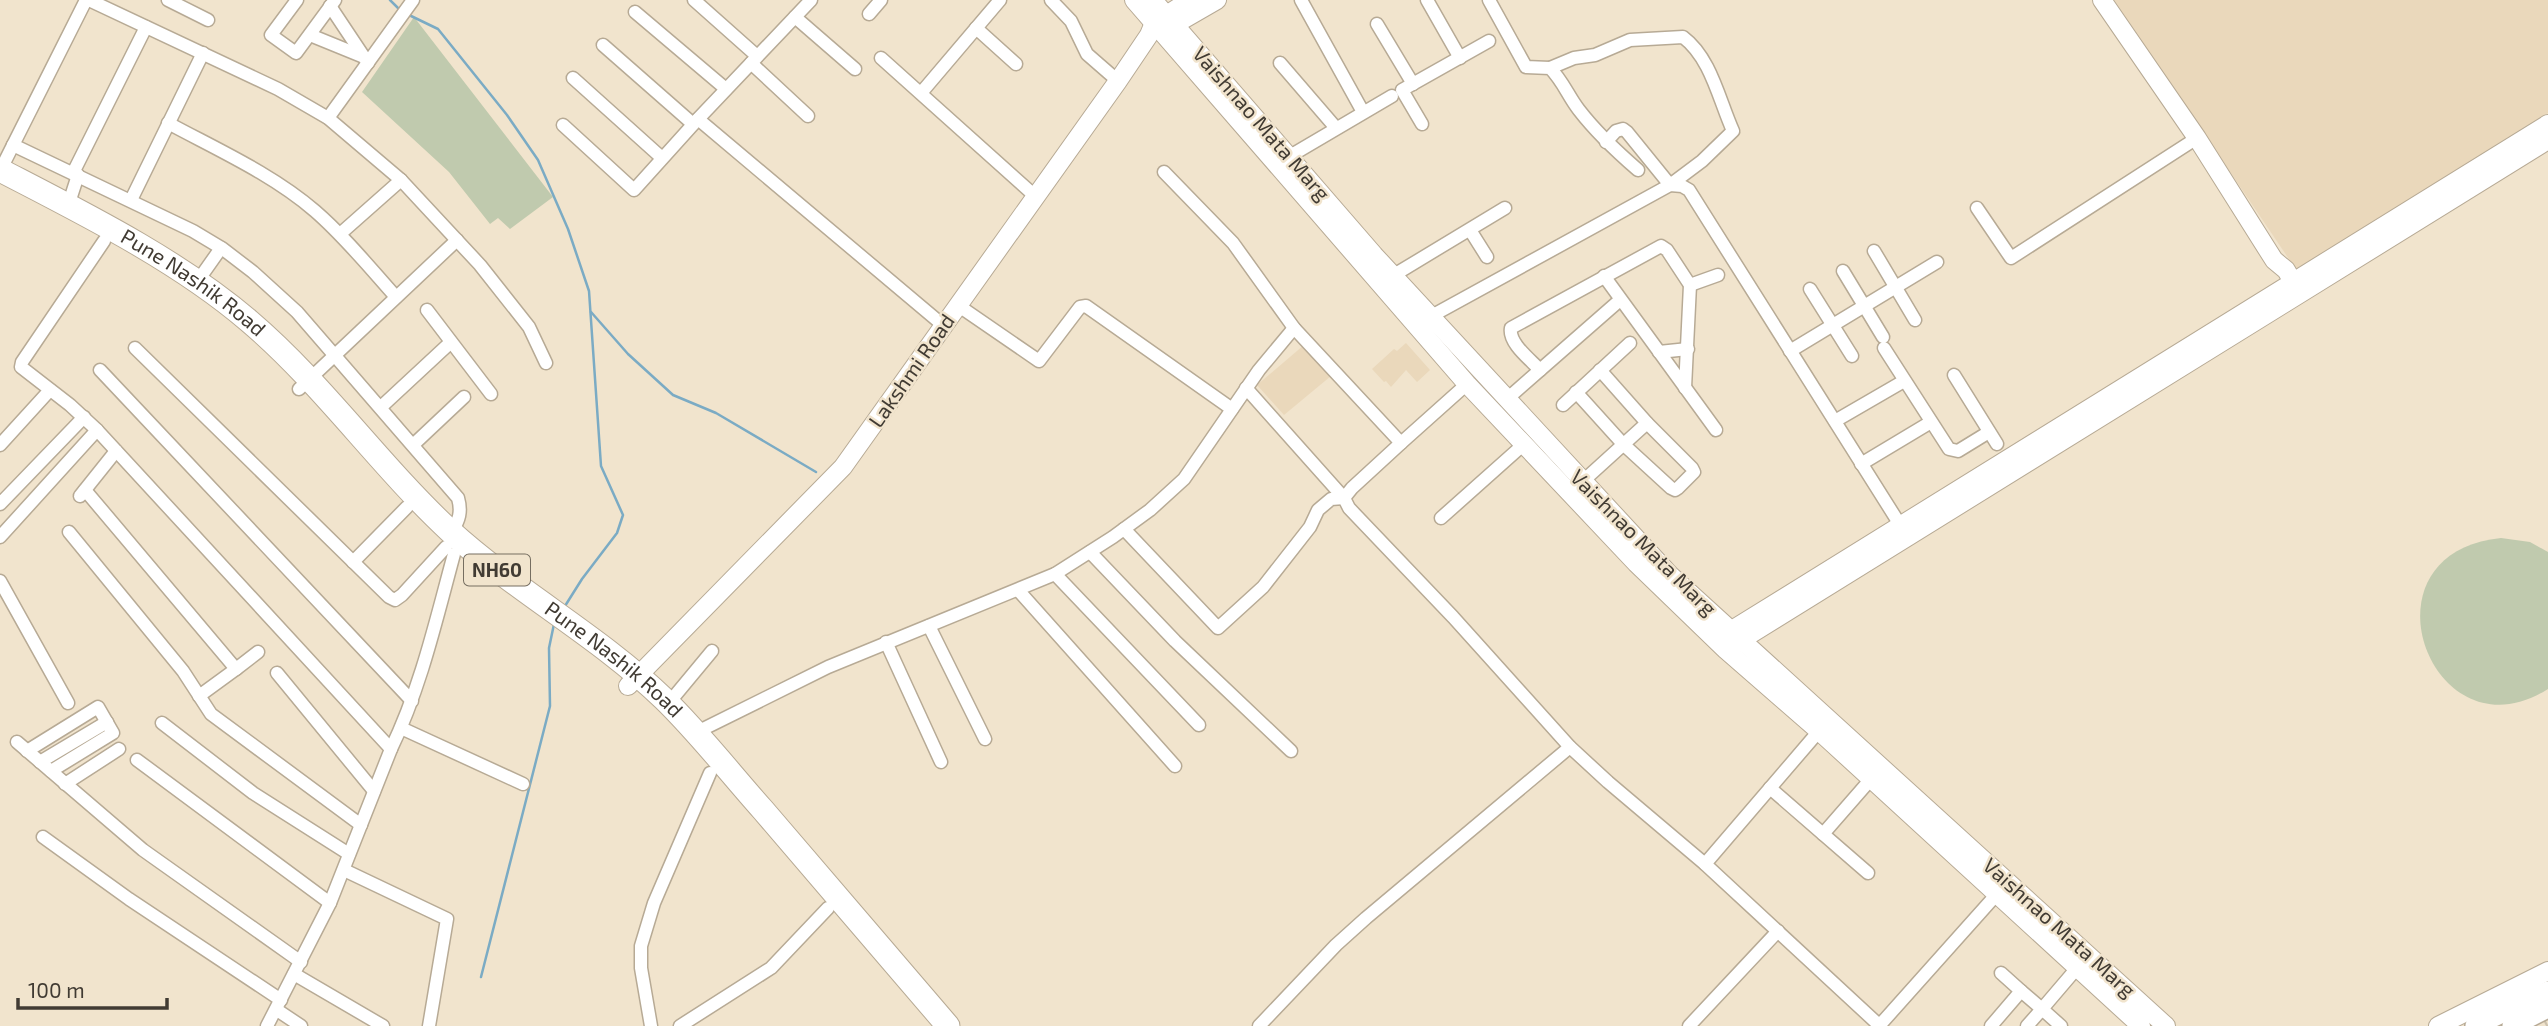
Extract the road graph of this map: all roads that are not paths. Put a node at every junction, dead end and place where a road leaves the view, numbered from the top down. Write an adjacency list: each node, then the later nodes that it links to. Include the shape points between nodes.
1 (88, 0): 25 (street); 57 (street)
2 (168, 0): 22 (street)
3 (297, 0): 27 (street, via 271,35 296,53)
4 (694, 0): 33 (street)
5 (811, 0): 21 (street)
6 (881, 0): 20 (street)
7 (1000, 0): 26 (street)
8 (1051, 0): 40 (street, via 1072,21 1087,54)
9 (1134, 0): 24 (main road)
10 (1153, 0): 24 (main road)
11 (1190, 0): 24 (main road)
12 (1217, 0): 24 (main road)
13 (1301, 0): 45 (street)
14 (1427, 0): 32 (street)
15 (1489, 0): 37 (street, via 1526,67)
16 (2102, 0): 54 (main road)
17 (412, 2): 34 (street)
18 (332, 3): 27 (street); 34 (street)
19 (635, 12): 42 (street)
20 (869, 14)
21 (795, 17): 33 (street); 38 (street)
22 (208, 20)
23 (1377, 24): 41 (street)
24 (1161, 26): 40 (main road, Lakshmi Road); 58 (main road, Vaishnao Mata Marg); 95 (main road, Vaishnao Mata Marg)
25 (146, 27): 30 (street); 63 (street)
26 (976, 28): 36 (street); 43 (street)
27 (310, 35): 34 (street)
28 (1489, 41): 32 (street)
29 (603, 45): 48 (street)
30 (202, 53): 47 (street); 49 (street)
31 (881, 58): 43 (street)
32 (1460, 58): 41 (street)
33 (754, 59): 42 (street); 46 (street)
34 (366, 60): 47 (street)
35 (1280, 63): 53 (street)
36 (1016, 64)
37 (1550, 68): 56 (street); 66 (street, via 1630,40 1683,37 1694,45 1733,131)
38 (855, 69)
39 (573, 78): 59 (street)
40 (1118, 81): 67 (main road, Lakshmi Road)
41 (1413, 84): 50 (street, via 1402,90)
42 (726, 89): 48 (street)
43 (921, 93): 67 (street)
44 (1392, 96): 45 (street)
45 (1363, 112): 53 (street)
46 (808, 116)
47 (328, 118): 64 (street)
48 (695, 122): 59 (street); 96 (street)
49 (168, 123): 68 (street); 73 (street, via 286,189)
50 (1422, 124)
51 (2548, 124): 88 (main road)
52 (563, 125): 59 (street, via 634,190)
53 (1336, 128): 58 (street)
54 (2197, 138): 71 (street, via 2011,258); 88 (main road, via 2274,260 2286,270)
55 (2548, 140): 88 (main road)
56 (1606, 142): 61 (street); 66 (street, via 1616,131 1627,132)
57 (13, 145): 60 (street); 63 (street)
58 (1290, 156): 81 (main road, Vaishnao Mata Marg)
59 (662, 158)
60 (0, 170): 69 (highway, Pune Nashik Road / NH60)
61 (1638, 170)
62 (1164, 172): 98 (street, via 1233,243)
63 (75, 174): 68 (street); 69 (street)
64 (401, 180): 73 (street); 74 (street)
65 (0, 184): 75 (highway, Pune Nashik Road / NH60)
66 (1670, 185): 95 (street); 103 (street, via 1689,190)
67 (1035, 196): 91 (main road, Lakshmi Road)
68 (131, 200): 76 (street)
69 (68, 206): 84 (highway, Pune Nashik Road / NH60)
70 (1505, 208): 72 (street)
71 (1977, 208)
72 (1470, 230): 78 (street); 81 (street)
73 (340, 234): 89 (street)
74 (457, 240): 89 (street); 107 (street, via 529,327)
75 (104, 242): 113 (highway, Pune Nashik Road / NH60, via 222,316); 117 (street, via 22,362 22,371)
76 (221, 248): 84 (street); 105 (street, via 280,295)
77 (1874, 251): 86 (street)
78 (1487, 257)
79 (1937, 262): 86 (street)
80 (1843, 271): 92 (street)
81 (1394, 275): 95 (main road, Vaishnao Mata Marg)
82 (1718, 275): 85 (street)
83 (1604, 276): 85 (street, via 1661,246); 90 (street); 109 (street, via 1511,328 1513,340)
84 (197, 282): 113 (highway, Pune Nashik Road / NH60, via 248,320)
85 (1690, 285): 102 (street)
86 (1895, 288): 92 (street); 94 (street)
87 (1810, 289): 97 (street)
88 (2291, 291): 147 (main road)
89 (396, 297): 105 (street)
90 (1620, 300): 104 (street); 109 (street)
91 (958, 306): 96 (main road, Lakshmi Road); 124 (street, via 1039,361 1080,307 1086,306)
92 (1866, 306): 97 (street); 112 (street)
93 (427, 310): 99 (street)
94 (1914, 320)
95 (1423, 321): 114 (main road, Vaishnao Mata Marg); 121 (main road, Vaishnao Mata Marg)
96 (944, 326): 162 (main road, Lakshmi Road, via 843,467)
97 (1833, 326): 103 (street); 106 (street)
98 (1294, 328): 115 (street); 132 (street)
99 (451, 342): 119 (street); 123 (street)
100 (1630, 343): 110 (street)
101 (135, 348): 151 (street)
102 (1688, 349): 104 (street); 116 (street)
103 (1790, 351): 126 (street)
104 (1658, 352): 116 (street)
105 (334, 355): 113 (street); 123 (street)
106 (1852, 356)
107 (545, 363)
108 (100, 370): 164 (street)
109 (1540, 370): 121 (street)
110 (1600, 370): 118 (street); 128 (street)
111 (1954, 375): 131 (street)
112 (1904, 381): 126 (street); 127 (street)
113 (304, 384): 143 (highway, Pune Nashik Road / NH60); 149 (highway, Pune Nashik Road / NH60, via 389,469)
114 (1467, 384): 132 (street); 137 (main road, Vaishnao Mata Marg)
115 (1246, 388): 124 (street); 141 (street)
116 (1685, 388): 130 (street)
117 (50, 390): 125 (street); 135 (street)
118 (1576, 392): 122 (street); 133 (street)
119 (491, 394)
120 (464, 397): 136 (street)
121 (1507, 399): 140 (main road, Vaishnao Mata Marg)
122 (1563, 405)
123 (381, 407): 136 (street)
124 (1232, 409): 145 (street, via 1184,479)
125 (83, 417): 129 (street); 142 (street)
126 (1835, 421): 139 (street)
127 (1931, 422): 131 (street, via 1954,451); 139 (street)
128 (1647, 423): 133 (street); 133 (street, via 1694,472 1678,488 1671,488)
129 (97, 430): 138 (street); 148 (street)
130 (1716, 430)
131 (1989, 432): 134 (street)
132 (1401, 443): 141 (street)
133 (1623, 444): 140 (street)
134 (1997, 444)
135 (0, 445)
136 (413, 445): 149 (street, via 458,498 459,519)
137 (1523, 445): 144 (street); 156 (main road, Vaishnao Mata Marg, via 1636,564)
138 (116, 451): 160 (street, via 83,493); 176 (street)
139 (1861, 464): 147 (street)
140 (1582, 482): 156 (main road, Vaishnao Mata Marg)
141 (1343, 498): 145 (street, via 1331,499 1318,510 1263,587 1218,628); 174 (street)
142 (0, 504)
143 (407, 507): 149 (highway, Pune Nashik Road / NH60); 151 (street)
144 (1441, 518)
145 (1124, 529): 150 (street)
146 (69, 532): 163 (street)
147 (1905, 532): 156 (main road)
148 (0, 537)
149 (451, 544): 151 (street, via 395,600); 162 (highway, Pune Nashik Road / NH60, via 483,559); 164 (street)
150 (1090, 552): 152 (street); 177 (street, via 1183,649)
151 (353, 562)
152 (1055, 574): 154 (street); 169 (street)
153 (0, 581): 165 (street)
154 (1018, 590): 155 (street); 181 (street)
155 (929, 626): 157 (street); 173 (street)
156 (1728, 640): 171 (main road, Vaishnao Mata Marg); 210 (main road, Vaishnao Mata Marg)
157 (886, 642): 172 (street); 180 (street)
158 (712, 651): 166 (street)
159 (258, 652): 160 (street)
160 (236, 669): 163 (street)
161 (277, 673): 188 (street)
162 (632, 680): 166 (highway, Pune Nashik Road / NH60); 183 (highway, Pune Nashik Road / NH60)
163 (200, 696): 189 (street, via 219,723)
164 (412, 701): 170 (street)
165 (68, 703)
166 (668, 704): 172 (highway, Pune Nashik Road / NH60)
167 (107, 722): 179 (street); 179 (street, via 98,707 22,747); 182 (street, via 113,733)
168 (162, 723): 192 (street, via 253,793)
169 (1199, 725)
170 (401, 728): 176 (street); 186 (street)
171 (1819, 731): 184 (main road, Vaishnao Mata Marg); 187 (street)
172 (695, 733): 218 (highway, Pune Nashik Road / NH60)
173 (985, 739)
174 (1570, 747): 193 (street); 219 (street, via 1356,927)
175 (120, 749): 185 (street)
176 (391, 749): 188 (street)
177 (1291, 751)
178 (137, 760): 197 (street)
179 (40, 762): 182 (street)
180 (941, 762)
181 (1174, 766)
182 (51, 771): 185 (street)
183 (710, 773): 198 (highway, Pune Nashik Road / NH60); 215 (street, via 654,902 641,946)
184 (1871, 779): 190 (street); 196 (main road, Vaishnao Mata Marg)
185 (65, 784): 200 (street, via 143,849)
186 (523, 784)
187 (1770, 788): 190 (street); 193 (street)
188 (374, 791): 189 (street)
189 (361, 825): 192 (street)
190 (1823, 834): 195 (street)
191 (43, 837): 207 (street)
192 (349, 854): 194 (street)
193 (1704, 864): 199 (street)
194 (344, 870): 197 (street); 214 (street, via 447,919)
195 (1868, 873)
196 (1996, 895): 201 (main road, Vaishnao Mata Marg); 221 (street)
197 (330, 903): 200 (street)
198 (828, 908): 216 (street, via 771,968); 217 (highway, Pune Nashik Road / NH60)
199 (1778, 931): 220 (street); 221 (street)
200 (301, 962): 204 (street)
201 (2077, 968): 208 (street); 210 (main road, Vaishnao Mata Marg)
202 (2548, 971): 226 (main road)
203 (2001, 973): 205 (street)
204 (294, 974): 207 (street); 213 (street)
205 (2021, 991): 208 (street); 222 (street)
206 (2548, 991): 227 (main road)
207 (279, 1005): 211 (street); 212 (street)
208 (2042, 1009): 223 (street); 224 (street)
209 (2548, 1009): 228 (main road)
210 (2139, 1020): 225 (main road, Vaishnao Mata Marg)
211 (267, 1026)
212 (301, 1026)
213 (383, 1026)
214 (429, 1026)
215 (651, 1026)
216 (680, 1026)
217 (930, 1026)
218 (948, 1026)
219 (1259, 1026)
220 (1689, 1026)
221 (1880, 1026)
222 (1992, 1026)
223 (2027, 1026)
224 (2061, 1026)
225 (2166, 1026)
226 (2438, 1026)
227 (2475, 1026)
228 (2512, 1026)

